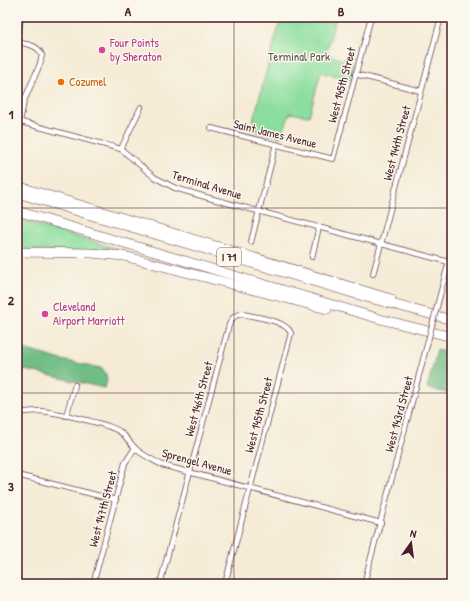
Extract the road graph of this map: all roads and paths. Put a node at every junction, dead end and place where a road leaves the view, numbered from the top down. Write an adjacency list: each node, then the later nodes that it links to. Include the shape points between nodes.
1 (21, 17): 4 (main road)
2 (371, 17): 6 (street, West 145th Street)
3 (441, 17): 7 (street, West 144th Street)
4 (17, 32)
5 (17, 42): 9 (street, via 34,46 42,55 24,101)
6 (355, 74): 7 (street); 14 (street, West 145th Street)
7 (421, 91): 21 (street, West 144th Street)
8 (141, 107): 13 (street)
9 (20, 122): 11 (street); 13 (street, Terminal Avenue)
10 (211, 128): 12 (street, Saint James Avenue)
11 (17, 136)
12 (276, 144): 14 (street, Saint James Avenue); 18 (street)
13 (121, 149): 18 (street, Terminal Avenue, via 154,177 175,188)
14 (333, 159)
15 (17, 186): 28 (highway, via 374,293)
16 (17, 193): 28 (highway, I 71)
17 (17, 211): 29 (highway, I 71)
18 (259, 211): 19 (street, Terminal Avenue); 20 (street)
19 (319, 227): 21 (street, Terminal Avenue); 24 (street)
20 (251, 242)
21 (381, 243): 25 (street, Terminal Avenue); 26 (street, West 144th Street)
22 (452, 250): 25 (street, West 143rd Street)
23 (17, 252): 29 (highway, via 124,256 310,305)
24 (312, 257)
25 (449, 262): 40 (street, West 143rd Street, bridge)
26 (373, 274)
27 (260, 318): 36 (street, West 146th Street, via 237,314 229,325); 38 (street, West 145th Street, via 289,328 291,333)
28 (441, 318): 30 (highway, I 71)
29 (380, 319): 31 (highway, I 71)
30 (452, 320)
31 (452, 337)
32 (75, 384): 34 (street)
33 (17, 412): 34 (street, Sprengel Avenue, via 41,411)
34 (66, 416): 35 (street, Sprengel Avenue, via 119,431)
35 (135, 448): 36 (street, Sprengel Avenue, via 162,464); 39 (street, West 147th Street, via 125,463)
36 (190, 471): 38 (street, Sprengel Avenue); 42 (street, West 146th Street)
37 (17, 475): 39 (street)
38 (250, 487): 40 (street, Sprengel Avenue); 43 (street, West 145th Street)
39 (116, 500): 41 (street, West 147th Street)
40 (381, 523): 44 (street, West 143rd Street)
41 (95, 577)
42 (160, 584)
43 (225, 584)
44 (364, 584)

